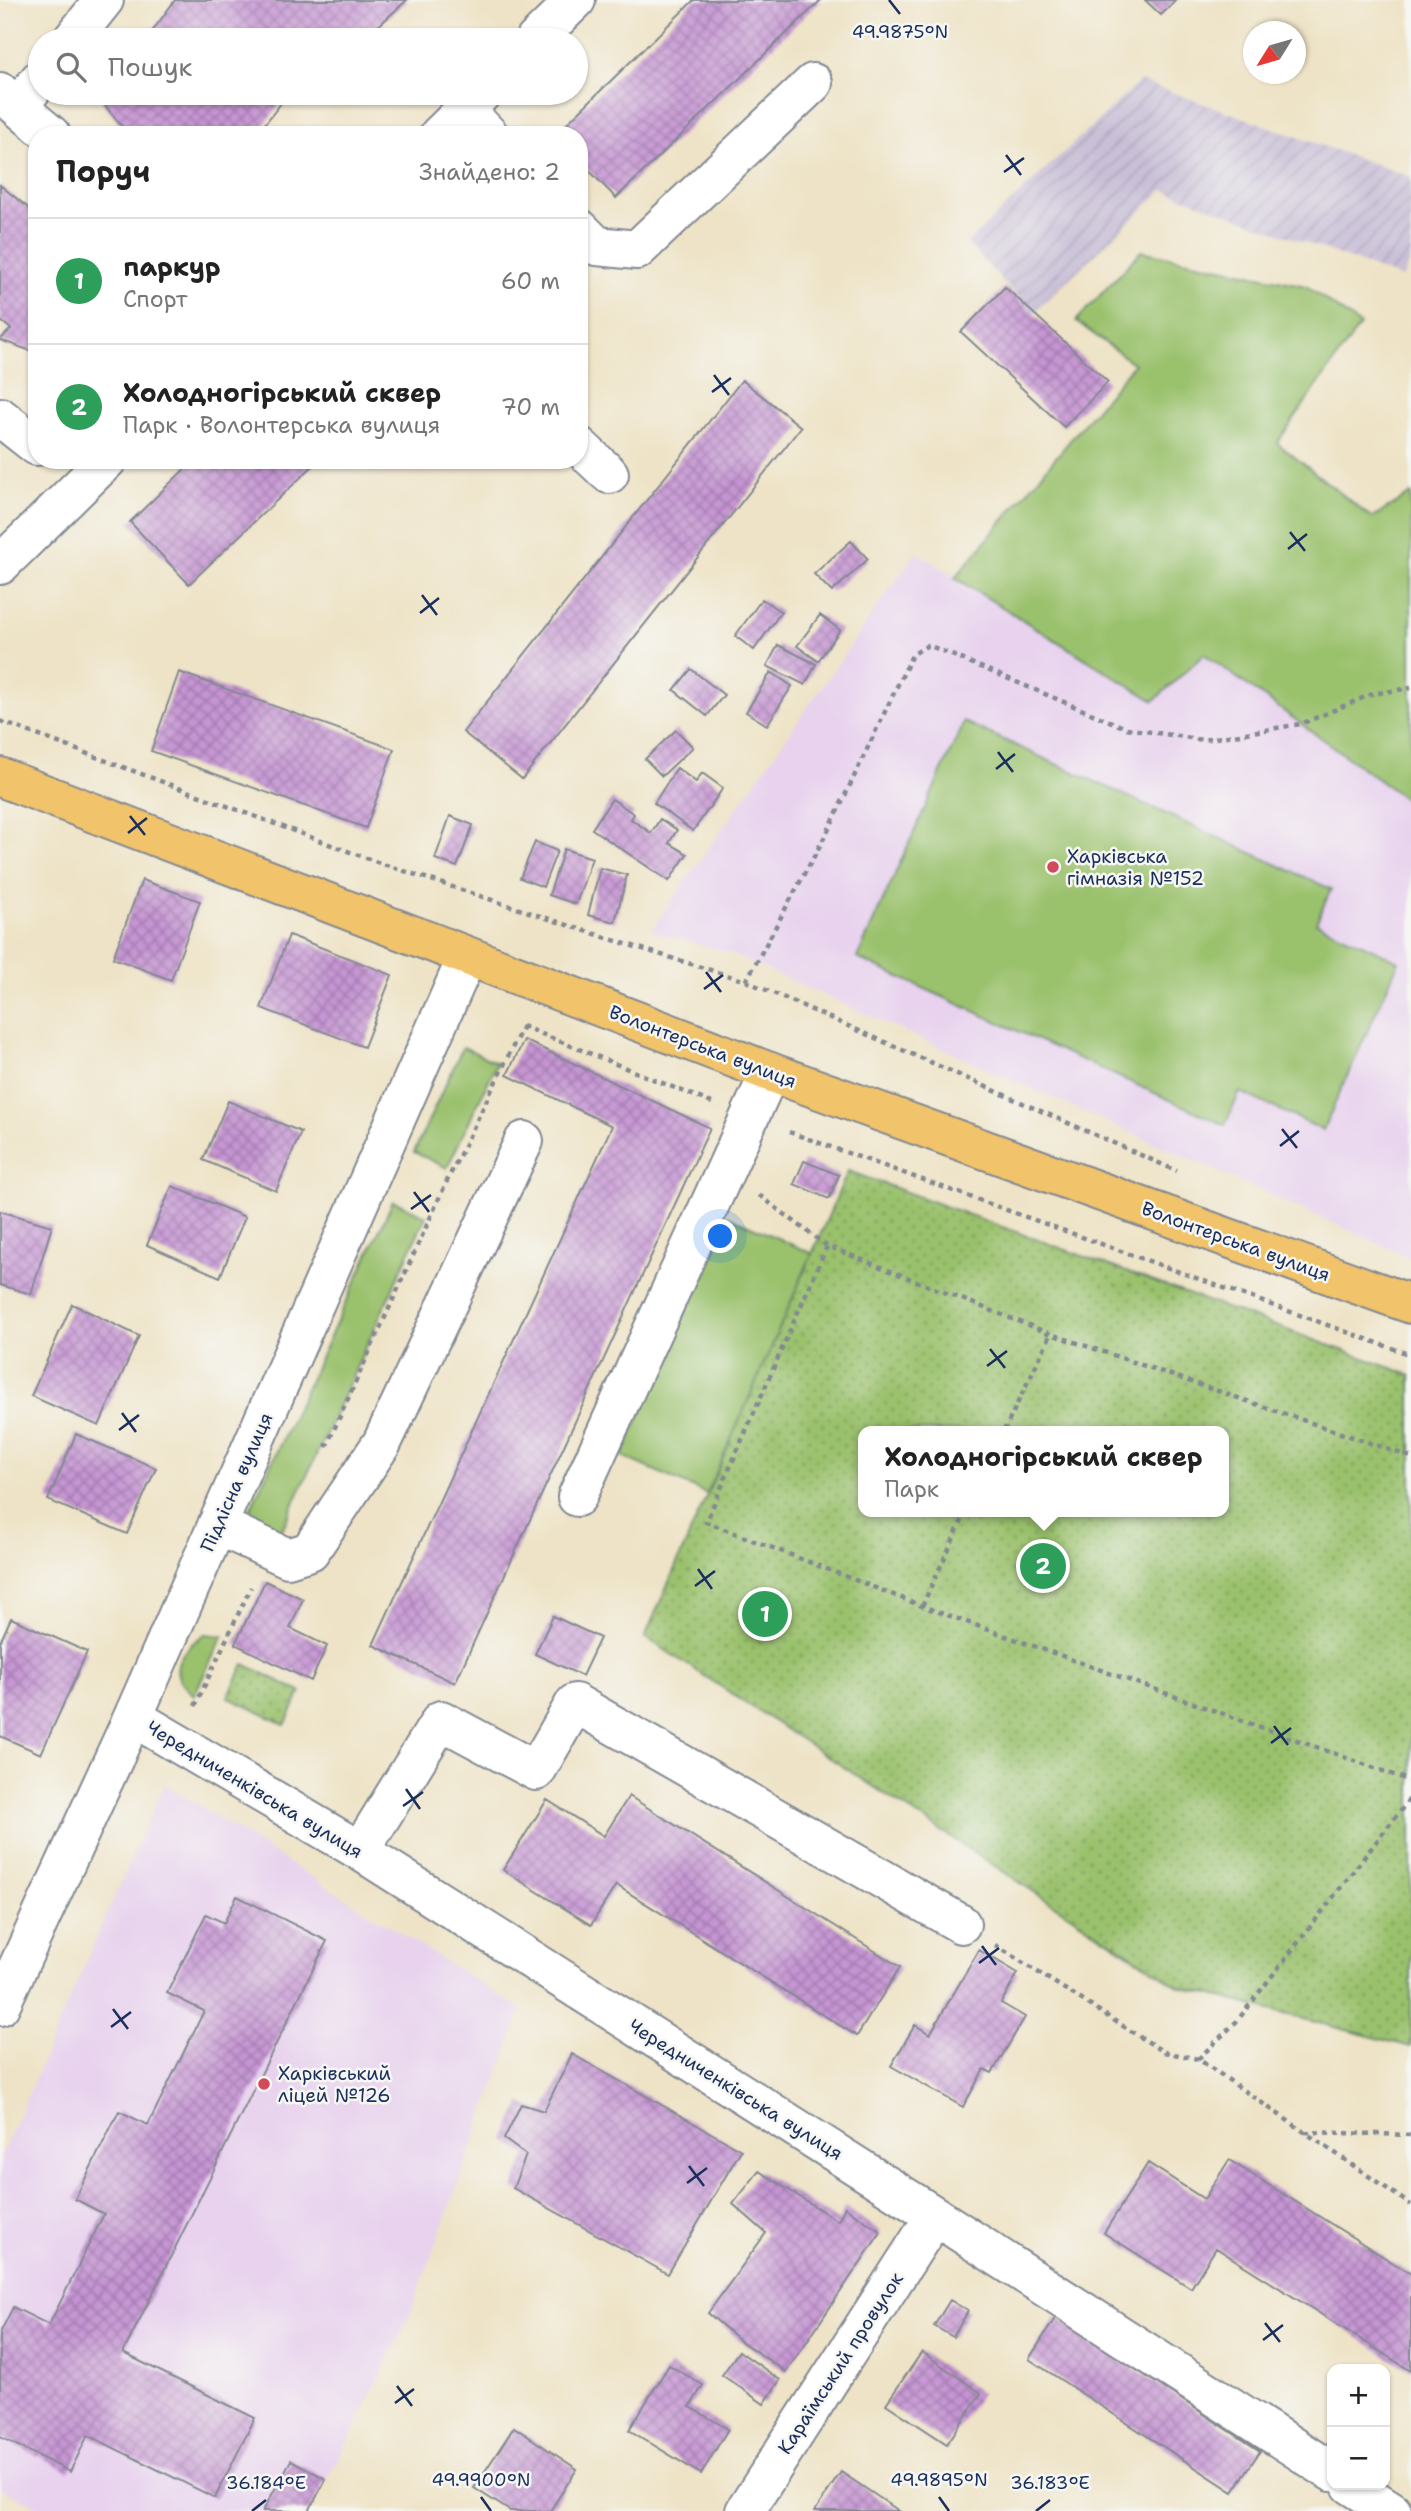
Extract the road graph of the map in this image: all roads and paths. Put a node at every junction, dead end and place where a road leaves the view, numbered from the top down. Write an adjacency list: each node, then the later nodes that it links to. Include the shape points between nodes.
1 (104, 0): 3 (street)
2 (576, 0): 4 (street)
3 (82, 28)
4 (547, 28)
5 (813, 83): 8 (street, via 637,250 597,246)
6 (28, 105): 7 (street)
7 (44, 126)
8 (588, 237)
9 (0, 417): 10 (street)
10 (28, 439)
11 (588, 454): 13 (street)
12 (81, 469): 14 (street)
13 (609, 474)
14 (0, 565)
15 (1411, 688): 19 (path, via 1371,694 1301,724 1203,740 1126,727 928,645 912,655 830,827)
16 (0, 721): 19 (path, via 374,860)
17 (0, 777): 18 (main road, Волонтерська вулиця)
18 (467, 957): 22 (main road, Волонтерська вулиця); 36 (street, Підлісна вулиця)
19 (746, 981): 26 (path)
20 (511, 1021): 21 (path)
21 (523, 1026): 23 (path); 32 (path)
22 (771, 1072): 23 (street); 28 (main road, Волонтерська вулиця)
23 (750, 1118): 25 (street); 30 (path)
24 (524, 1141): 37 (street, via 382,1443 310,1550 288,1559)
25 (726, 1170): 27 (path); 34 (street)
26 (1181, 1173)
27 (827, 1246): 29 (path); 38 (path, via 706,1522)
28 (1411, 1304)
29 (1051, 1334): 31 (path); 33 (path)
30 (1411, 1356)
31 (1006, 1426)
32 (325, 1447)
33 (1411, 1457)
34 (577, 1497)
35 (964, 1517): 38 (path)
36 (217, 1525): 37 (street); 39 (street, Підлісна вулиця)
37 (274, 1551): 40 (path, via 256,1576)
38 (922, 1606): 41 (path)
39 (133, 1717): 40 (street, Чередниченківська вулиця); 45 (street, Підлісна вулиця)
40 (177, 1743): 43 (street, Чередниченківська вулиця)
41 (1411, 1781)
42 (1411, 1797): 46 (path, via 1237,2021)
43 (360, 1851): 44 (street, via 442,1720 536,1771 575,1703); 50 (street, Чередниченківська вулиця)
44 (961, 1924): 46 (path, via 1164,2052)
45 (0, 2006)
46 (1198, 2059): 47 (path)
47 (1304, 2132): 48 (path); 49 (path)
48 (1411, 2135)
49 (1411, 2205)
50 (935, 2216): 51 (street, Чередниченківська вулиця); 53 (street, Караїмський провулок)
51 (1327, 2469)
52 (1360, 2490): 54 (street)
53 (746, 2511)
54 (1392, 2511)

